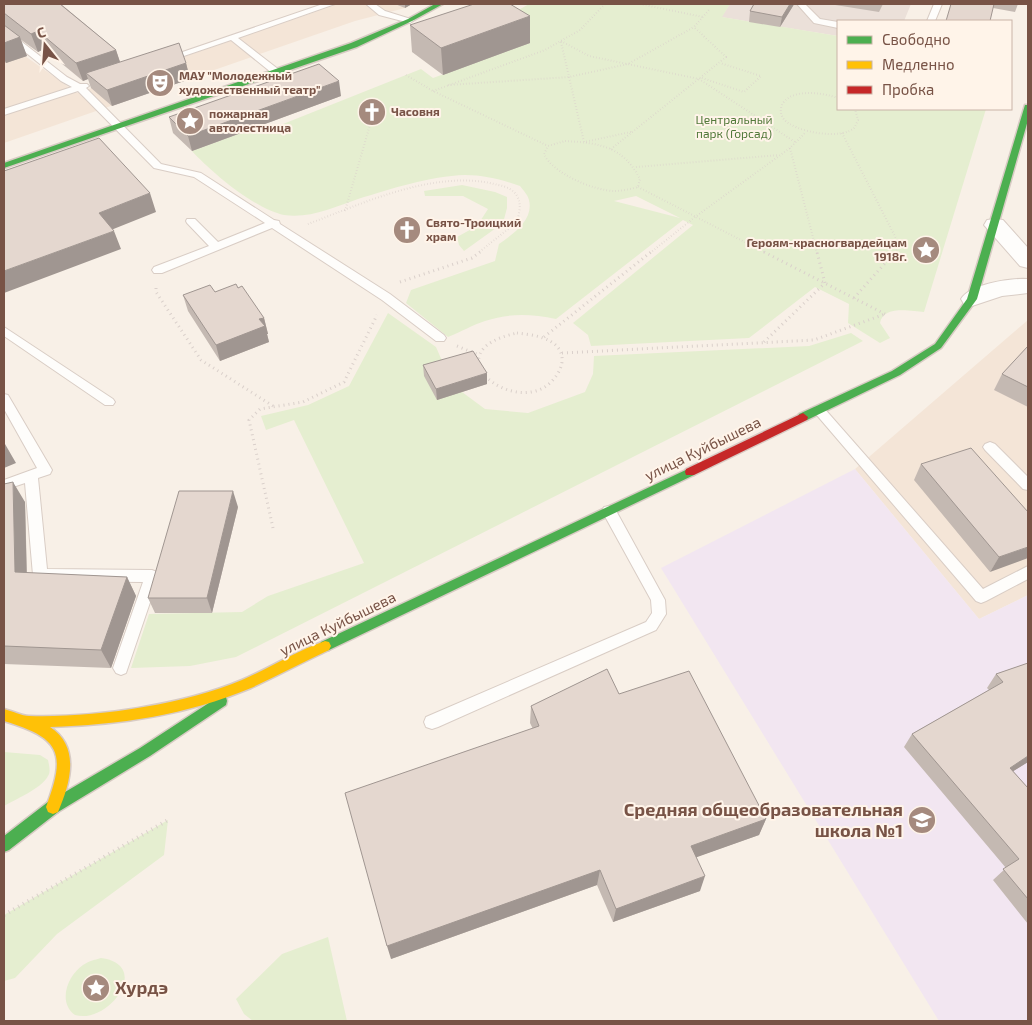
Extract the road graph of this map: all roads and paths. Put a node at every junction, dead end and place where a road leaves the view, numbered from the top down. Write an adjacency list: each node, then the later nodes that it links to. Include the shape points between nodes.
1 (331, 4): 15 (lane)
2 (370, 4): 10 (lane, via 382,13)
3 (440, 4): 10 (main road)
4 (605, 4): 16 (path, via 580,30)
5 (640, 4): 9 (path)
6 (801, 4): 12 (lane, via 818,21)
7 (938, 4): 11 (lane)
8 (709, 10): 9 (path)
9 (703, 17): 13 (path)
10 (410, 20): 20 (main road, via 354,45)
11 (930, 20)
12 (837, 25)
13 (694, 27): 18 (path, via 726,57); 19 (path)
14 (4, 31): 26 (lane)
15 (232, 37): 17 (lane); 20 (lane)
16 (561, 41): 19 (path, via 589,56); 22 (path); 25 (path, via 545,50)
17 (160, 61)
18 (720, 62): 23 (path); 23 (path, via 761,76 744,92)
19 (628, 64): 22 (path); 23 (path)
20 (275, 71): 33 (main road)
21 (406, 75): 27 (path)
22 (570, 77): 25 (path); 37 (path)
23 (700, 78): 34 (path); 38 (path)
24 (98, 82): 26 (lane)
25 (448, 85): 27 (path)
26 (80, 88): 31 (lane); 33 (lane)
27 (433, 91): 39 (path)
28 (837, 98): 35 (path, via 824,94 798,95 783,103 780,109 782,116)
29 (1028, 107): 50 (main road, улица Куйбышева)
30 (855, 110): 36 (path, via 857,123)
31 (4, 112)
32 (372, 118): 46 (path)
33 (114, 130): 43 (main road); 49 (lane, via 158,166 197,175)
34 (633, 131): 37 (path); 41 (path)
35 (806, 132): 36 (path); 38 (path)
36 (842, 133): 59 (path, via 900,246)
37 (584, 142): 39 (path, via 565,141); 41 (path)
38 (795, 142): 40 (path)
39 (548, 146): 45 (path, via 544,154 548,163 592,187 625,192)
40 (790, 148): 42 (path); 55 (path)
41 (611, 149): 44 (path, via 624,155)
42 (781, 155): 44 (path); 47 (path)
43 (4, 166)
44 (636, 167): 45 (path, via 640,179)
45 (638, 187): 47 (path)
46 (345, 212): 51 (path); 57 (path, via 423,185 467,179 495,182 515,192 520,201 517,222 472,258)
47 (695, 217): 55 (path); 63 (path)
48 (191, 221): 52 (lane)
49 (275, 223): 51 (lane); 52 (lane)
50 (995, 224): 53 (street); 60 (main road, улица Куйбышева)
51 (286, 231): 57 (lane)
52 (216, 247): 54 (lane)
53 (1028, 261)
54 (158, 270): 68 (path, via 156,292 201,360)
55 (825, 283): 59 (path); 64 (path)
56 (1028, 286): 60 (street, via 990,290)
57 (376, 290): 58 (lane)
58 (386, 297): 62 (lane); 68 (path, via 344,382 303,402)
59 (854, 298): 64 (path, via 885,314 814,340)
60 (972, 299): 69 (main road, улица Куйбышева, via 938,346 896,373)
61 (4, 331): 67 (lane)
62 (440, 338)
63 (544, 338): 65 (path); 65 (path, via 516,333 493,340 480,355 478,364 482,374 499,388 528,391 542,388 562,373)
64 (763, 343): 65 (path)
65 (562, 353)
66 (4, 398): 71 (lane, via 45,470)
67 (109, 402)
68 (274, 407): 75 (path, via 260,409 249,420)
69 (819, 410): 74 (main road, улица Куйбышева); 76 (lane, via 981,597)
70 (990, 447): 73 (lane)
71 (31, 475): 72 (lane); 77 (lane, via 40,575 152,576)
72 (4, 485)
73 (1028, 485)
74 (609, 510): 78 (main road, улица Куйбышева); 81 (lane, via 658,600 659,614 651,626)
75 (273, 528)
76 (1028, 572)
77 (121, 668)
78 (245, 684): 80 (main road, улица Куйбышева, via 162,710); 82 (main road, улица Куйбышева, via 145,752)
79 (4, 715): 80 (main road, улица Куйбышева)
80 (30, 722): 82 (main road, улица Куйбышева, via 52,733 65,753 66,773)
81 (432, 722)
82 (52, 807): 84 (main road, улица Куйбышева)
83 (168, 820): 85 (path)
84 (4, 845)
85 (4, 915)

